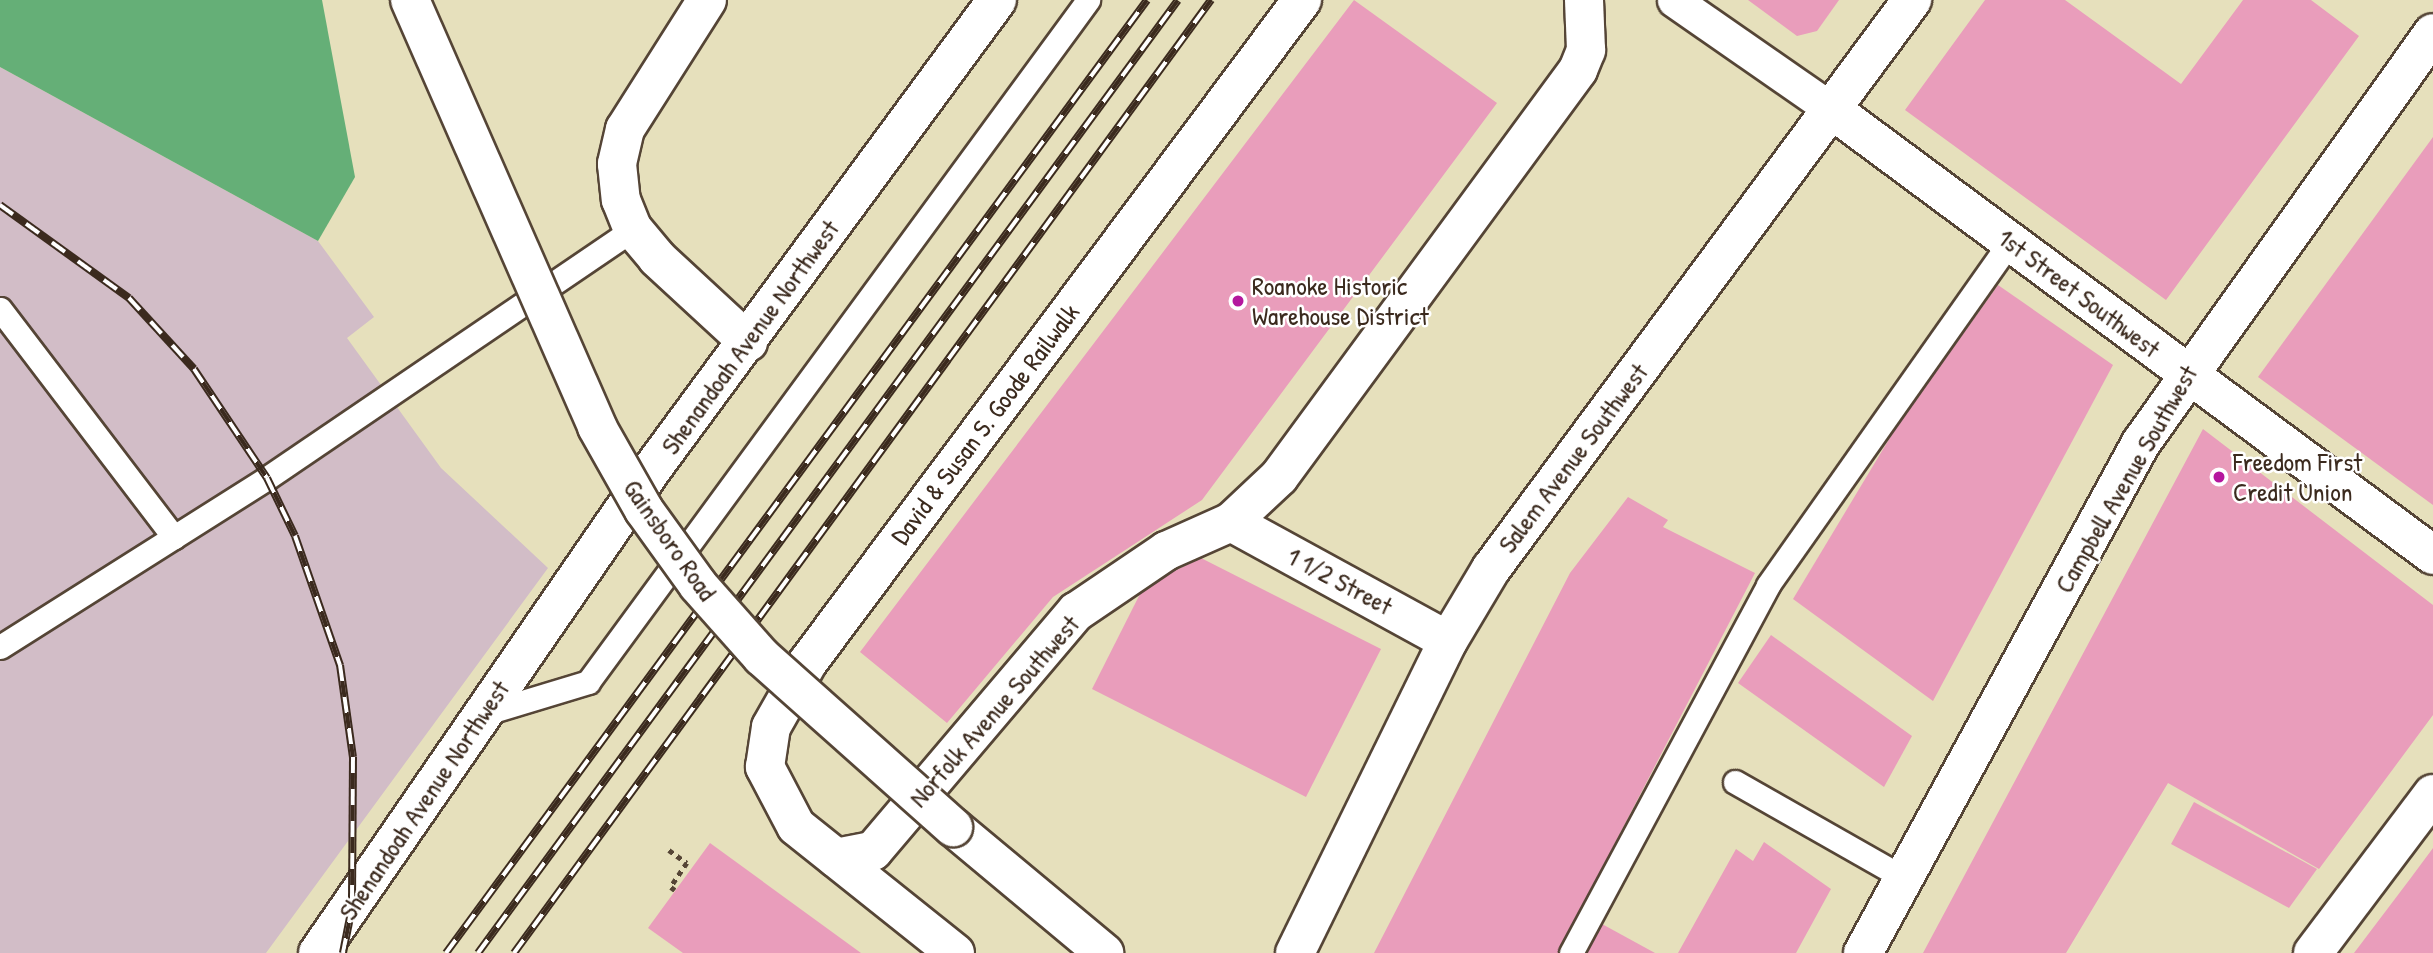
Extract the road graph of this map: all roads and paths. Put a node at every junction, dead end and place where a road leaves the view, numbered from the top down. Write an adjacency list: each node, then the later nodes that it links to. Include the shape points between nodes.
1 (410, 0): 30 (street, Gainsboro Road, bridge, via 580,390 644,510 762,657 953,827)
2 (707, 0): 11 (street, via 625,129 617,164 621,200)
3 (997, 0): 14 (street, Shenandoah Avenue Northwest)
4 (1088, 0): 21 (lane, via 589,682)
5 (1301, 0): 25 (street, David & Susan S. Goode Railwalk, via 808,662 771,727 765,766 796,826)
6 (1674, 0): 10 (street, 1st Street Southwest)
7 (1913, 0): 10 (street, Salem Avenue Southwest)
8 (1582, 5): 16 (street, Norfolk Avenue Southwest, via 1578,70 1279,477)
9 (2433, 33): 15 (street, Campbell Avenue Southwest)
10 (1831, 109): 12 (street, 1st Street Southwest); 19 (street, Salem Avenue Southwest, via 1491,569)
11 (633, 229): 14 (street); 17 (lane)
12 (2010, 242): 15 (street, 1st Street Southwest); 32 (lane, via 1768,585)
13 (0, 309): 17 (lane)
14 (748, 342): 21 (street, Shenandoah Avenue Northwest)
15 (2187, 373): 18 (street, 1st Street Southwest); 26 (street, Campbell Avenue Southwest, via 2141,443)
16 (1231, 522): 19 (street, 1 1/2 Street); 25 (street, Norfolk Avenue Southwest, via 1166,551 1076,612 873,851)
17 (174, 537): 20 (lane)
18 (2433, 555)
19 (1448, 641): 31 (street, Salem Avenue Southwest)
20 (0, 647)
21 (481, 715): 28 (street, Shenandoah Avenue Northwest)
22 (1735, 782): 26 (lane)
23 (2433, 794): 34 (street)
24 (669, 850): 27 (path, via 687,863 671,887)
25 (836, 858): 29 (street, David & Susan S. Goode Railwalk)
26 (1904, 878): 33 (street, Campbell Avenue Southwest)
27 (675, 890)
28 (318, 953)
29 (956, 953)
30 (1104, 953)
31 (1295, 953)
32 (1571, 953)
33 (1863, 953)
34 (2313, 953)

